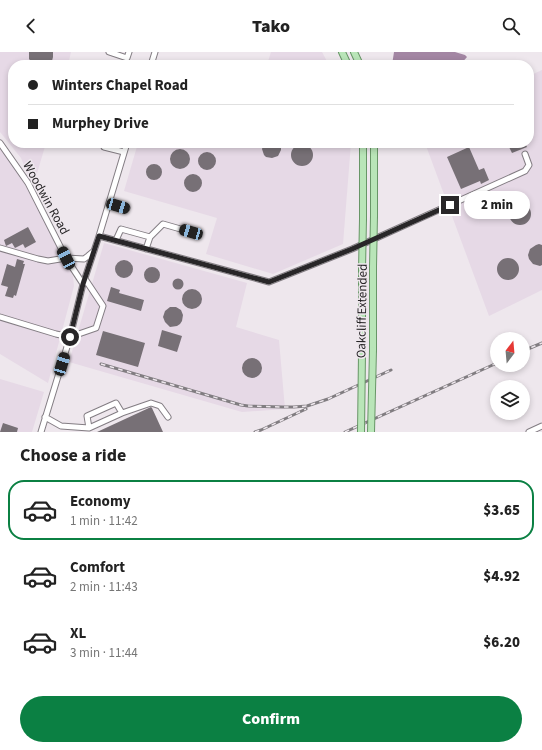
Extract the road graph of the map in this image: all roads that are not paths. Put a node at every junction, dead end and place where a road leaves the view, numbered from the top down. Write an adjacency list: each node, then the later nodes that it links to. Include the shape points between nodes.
1 (109, 52): 2 (street, via 127,58)
2 (129, 52)
3 (0, 143): 19 (street, Woodwin Road, via 28,183)
4 (108, 148): 8 (street)
5 (126, 148): 8 (street)
6 (364, 148): 30 (main road, Oakcliff Extended, bridge)
7 (374, 148): 31 (main road, Oakcliff Extended, bridge)
8 (124, 152): 10 (street)
9 (525, 154): 17 (street, via 529,165 525,171 352,249 269,282)
10 (109, 203): 11 (street); 13 (street)
11 (127, 208)
12 (191, 232): 14 (street, via 163,224)
13 (99, 236): 15 (street); 18 (street)
14 (150, 237): 15 (street, via 121,229); 17 (street)
15 (116, 240): 17 (street)
16 (0, 248): 19 (street, via 48,261)
17 (146, 249)
18 (94, 250): 19 (street, via 84,259); 20 (street)
19 (66, 258): 21 (street, Woodwin Road)
20 (85, 279): 21 (street); 23 (street, via 103,306 96,328)
21 (83, 284): 23 (street)
22 (0, 317): 23 (street)
23 (70, 337): 25 (street)
24 (122, 413): 26 (street, via 151,403 160,406); 28 (street); 28 (street, via 116,402 87,416)
25 (45, 417): 28 (street, via 61,426); 29 (street)
26 (168, 417)
27 (542, 426): 32 (street)
28 (89, 428)
29 (41, 432)
30 (361, 432)
31 (371, 432)
32 (530, 432)

